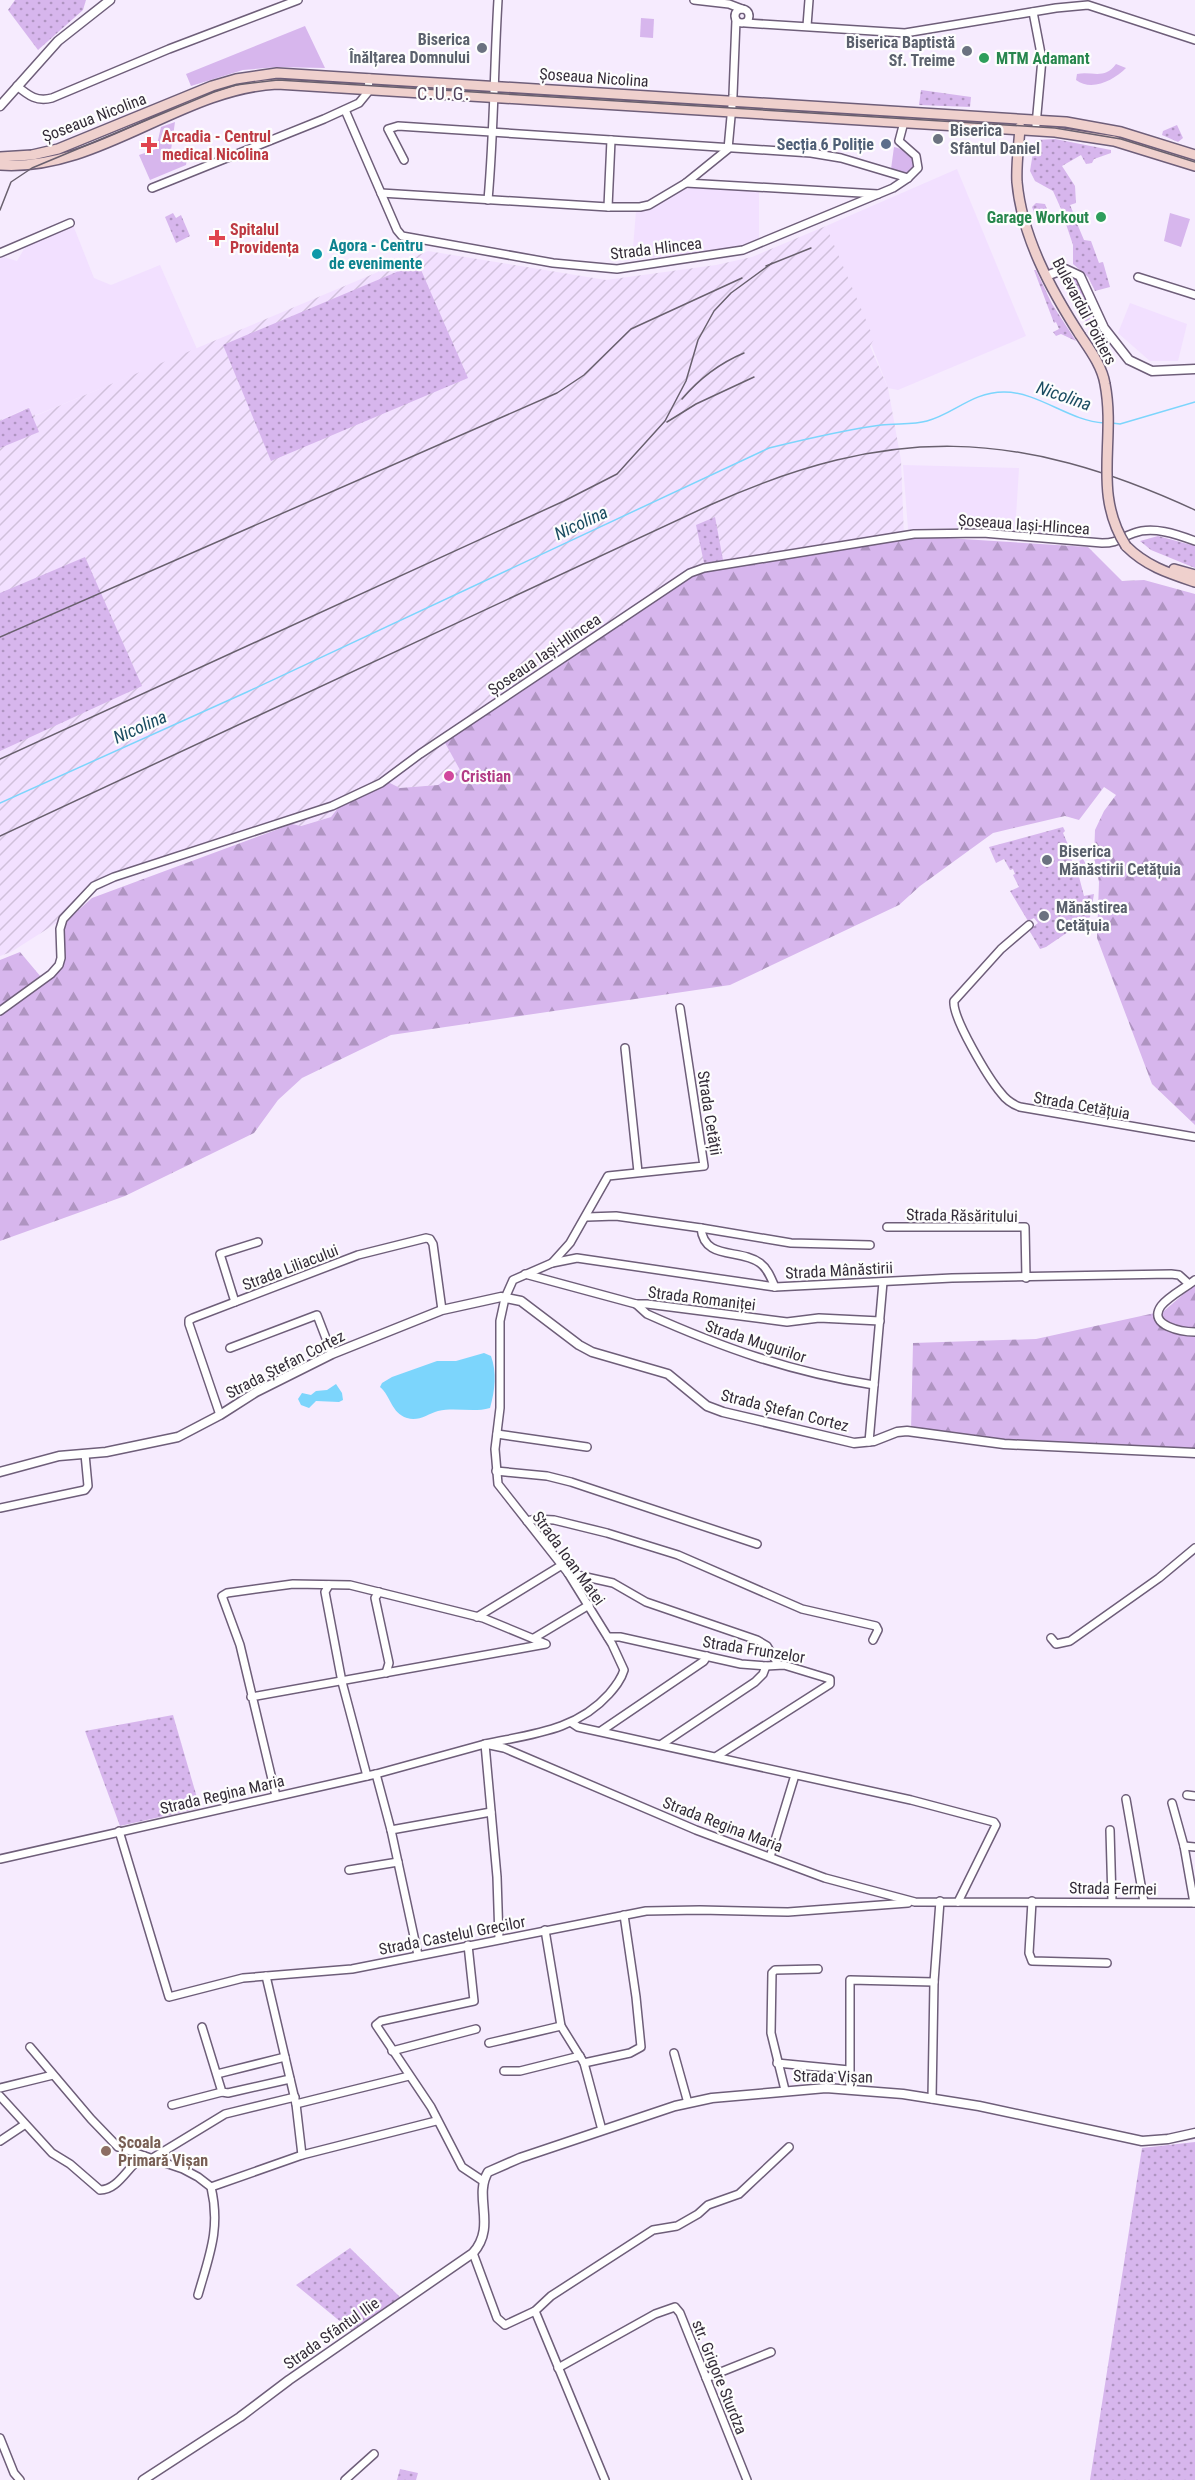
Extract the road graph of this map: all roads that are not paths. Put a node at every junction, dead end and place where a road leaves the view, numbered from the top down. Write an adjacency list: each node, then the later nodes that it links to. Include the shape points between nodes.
1 (110, 0): 15 (street, via 58,41)
2 (298, 0): 15 (street, via 52,98 38,100)
3 (498, 0): 16 (street)
4 (694, 0): 7 (street)
5 (809, 0): 12 (street)
6 (1088, 3): 9 (street); 13 (street)
7 (723, 4): 8 (street); 10 (street)
8 (745, 10): 10 (street, via 736,12); 10 (street, via 750,18); 11 (street)
9 (1033, 12): 12 (street, via 905,33); 24 (street, via 1042,59)
10 (740, 21): 11 (street); 19 (street, via 735,34)
11 (770, 24): 12 (street)
12 (807, 26)
13 (1195, 40)
14 (369, 78): 16 (main road, Șoseaua Nicolina); 17 (street); 32 (main road, Șoseaua Nicolina, via 278,73 236,79 70,145)
15 (17, 86): 20 (street)
16 (493, 86): 18 (street); 19 (main road, Șoseaua Nicolina)
17 (369, 89): 18 (main road, Șoseaua Nicolina); 21 (street, via 359,103); 34 (main road, Șoseaua Nicolina, via 277,84 239,89 74,155 45,162)
18 (494, 97): 22 (main road, Șoseaua Nicolina); 28 (street)
19 (733, 101): 22 (street); 23 (main road, Șoseaua Nicolina)
20 (0, 106)
21 (345, 110): 38 (street); 39 (street, Strada Hlincea)
22 (731, 111): 25 (main road, Șoseaua Nicolina); 30 (street)
23 (1023, 119): 24 (main road, Șoseaua Nicolina); 26 (main road, Bulevardul Poitiers)
24 (1036, 120): 27 (street); 31 (main road, Șoseaua Nicolina, via 1113,129)
25 (904, 122): 26 (main road, Șoseaua Nicolina); 36 (street, via 898,141 912,151 918,162)
26 (1022, 130): 27 (main road, Șoseaua Nicolina); 45 (main road, Bulevardul Poitiers, via 1019,196)
27 (1036, 131): 35 (main road, Șoseaua Nicolina, via 1114,141)
28 (494, 134): 29 (street); 33 (street, via 398,126 388,129); 41 (street)
29 (611, 140): 30 (street); 42 (street)
30 (728, 149): 36 (street, via 823,154); 37 (street)
31 (1195, 155)
32 (0, 158)
33 (404, 160)
34 (0, 165)
35 (1195, 166)
36 (908, 178): 40 (street, Strada Hlincea)
37 (686, 183): 40 (street); 42 (street, via 649,205)
38 (152, 188)
39 (381, 194): 40 (street, Strada Hlincea, via 400,235 542,261 617,269 743,250); 41 (street)
40 (879, 194)
41 (488, 200): 42 (street)
42 (608, 207)
43 (70, 223): 44 (street)
44 (0, 253)
45 (1049, 275): 48 (street, via 1065,269 1080,276 1104,328 1136,365 1152,371); 50 (main road, Bulevardul Poitiers, bridge, via 1083,334 1105,383 1107,494 1116,531)
46 (1138, 277): 47 (street)
47 (1195, 296)
48 (1195, 369)
49 (1195, 541): 55 (street, Șoseaua Iași-Hlincea, via 1148,530 1116,543 983,533 914,534 690,573 381,783 332,806 94,886 63,919 59,965 46,979)
50 (1128, 544): 51 (main road, Bulevardul Poitiers, via 1159,564); 52 (main road, Bulevardul Poitiers, via 1138,558 1157,569)
51 (1195, 575)
52 (1195, 582)
53 (1029, 925): 57 (street, Strada Cetățuia, via 1001,949 954,1001 956,1016 997,1089 1008,1101 1027,1109)
54 (680, 1008): 58 (street, Strada Cetății, via 704,1166)
55 (0, 1011)
56 (625, 1048): 58 (street)
57 (1195, 1137)
58 (638, 1172): 59 (street, Strada Cetății, via 608,1176)
59 (587, 1217): 61 (street, via 616,1216); 63 (street, Strada Cetății)
60 (887, 1227): 68 (street, Strada Răsăritului, via 1025,1227)
61 (701, 1228): 64 (street, via 791,1243); 71 (street, via 702,1238 710,1247 759,1262)
62 (258, 1242): 73 (street, via 220,1254)
63 (570, 1243): 65 (street); 66 (street, Strada Cetății)
64 (870, 1245)
65 (577, 1258): 66 (street, Strada Mânăstirii); 71 (street, Strada Mânăstirii)
66 (552, 1263): 67 (street, Strada Mânăstirii)
67 (525, 1274): 72 (street, Strada Mânăstirii, via 513,1280); 74 (street, Strada Romaniței)
68 (1026, 1278): 69 (street, Strada Mânăstirii); 70 (street, Strada Mânăstirii, via 1171,1274)
69 (883, 1282): 71 (street, Strada Mânăstirii); 76 (street)
70 (1192, 1282): 77 (street, via 1158,1312 1159,1319 1173,1329)
71 (775, 1287)
72 (505, 1298): 75 (street, Strada Ștefan Cortez); 82 (street, Strada Ioan Matei, via 498,1348); 83 (street, Strada Ștefan Cortez, via 521,1301 592,1352 668,1374 707,1406 840,1441)
73 (235, 1302): 75 (street, Strada Liliacului, via 358,1255 426,1238 433,1244); 81 (street, Strada Liliacului, via 189,1320)
74 (636, 1304): 76 (street, Strada Romaniței, via 787,1322 819,1318); 80 (street, Strada Mugurilor, via 647,1314 752,1358)
75 (442, 1310): 79 (street, Strada Ștefan Cortez)
76 (880, 1321): 80 (street)
77 (1195, 1332)
78 (230, 1348): 79 (street, via 317,1315)
79 (332, 1354): 81 (street, Strada Ștefan Cortez)
80 (874, 1385): 83 (street)
81 (220, 1415): 85 (street, Strada Ștefan Cortez, via 178,1437)
82 (497, 1434): 84 (street); 87 (street, Strada Ioan Matei)
83 (869, 1442): 86 (street, Strada Ștefan Cortez, via 907,1431 1004,1444)
84 (587, 1447)
85 (85, 1454): 88 (street, Strada Ștefan Cortez, via 34,1461); 89 (street, via 85,1490)
86 (1195, 1454)
87 (496, 1471): 90 (street, Strada Ioan Matei, via 501,1491); 91 (street, via 571,1482)
88 (0, 1472)
89 (0, 1508)
90 (527, 1521): 93 (street, Strada Ioan Matei); 102 (street, via 554,1520 678,1555 802,1609 876,1626)
91 (757, 1544)
92 (1195, 1548): 101 (street, via 1070,1641 1056,1644)
93 (562, 1565): 94 (street, Strada Ioan Matei); 98 (street)
94 (568, 1573): 97 (street, Strada Ioan Matei); 104 (street, via 613,1583 646,1602 757,1640 767,1646)
95 (329, 1585): 96 (street); 107 (street, via 326,1592); 108 (street, via 269,1586 222,1596 240,1645)
96 (379, 1592): 98 (street); 106 (street, via 375,1598 389,1663)
97 (589, 1605): 99 (street, Strada Ioan Matei); 100 (street)
98 (477, 1617): 100 (street)
99 (608, 1637): 103 (street, Strada Frunzelor); 109 (street, Strada Ioan Matei, via 623,1666 621,1678 603,1701)
100 (534, 1638): 106 (street, via 546,1644)
101 (1051, 1638)
102 (873, 1640)
103 (707, 1656): 105 (street, Strada Frunzelor); 110 (street)
104 (778, 1664): 105 (street, Strada Frunzelor); 113 (street, Strada Frunzelor, via 828,1677 831,1682)
105 (766, 1666): 112 (street, via 755,1682)
106 (386, 1673): 107 (street)
107 (342, 1682): 108 (street); 116 (street)
108 (251, 1697): 117 (street)
109 (572, 1723): 110 (street); 111 (street, Strada Ioan Matei)
110 (601, 1731): 112 (street)
111 (485, 1744): 114 (street, Strada Regina Maria); 120 (street); 126 (street, Strada Regina Maria, via 504,1748 696,1830)
112 (662, 1744): 113 (street)
113 (717, 1756): 115 (street)
114 (376, 1774): 116 (street, Strada Regina Maria); 121 (street)
115 (795, 1775): 126 (street); 134 (street, via 996,1823)
116 (367, 1776): 117 (street, Strada Regina Maria)
117 (276, 1796): 123 (street, Strada Regina Maria)
118 (1126, 1799): 135 (street)
119 (1172, 1803): 124 (street)
120 (491, 1812): 121 (street); 139 (street)
121 (391, 1830): 128 (street)
122 (1110, 1830): 132 (street)
123 (118, 1831): 127 (street, Strada Regina Maria); 144 (street, Strada Castelul Grecilor, via 169,1997)
124 (1184, 1846): 125 (street); 136 (street)
125 (1195, 1847)
126 (770, 1857): 133 (street, Strada Regina Maria, via 825,1878)
127 (0, 1859)
128 (398, 1862): 129 (street); 141 (street)
129 (350, 1870)
130 (940, 1901): 133 (street, Strada Regina Maria); 134 (street, Strada Regina Maria); 145 (street)
131 (1032, 1901): 132 (street, Strada Fermei); 134 (street, Strada Fermei); 142 (street, via 1032,1961)
132 (1112, 1901): 135 (street, Strada Fermei)
133 (915, 1902): 137 (street, Strada Castelul Grecilor, via 789,1912 700,1910)
134 (958, 1902)
135 (1144, 1902): 136 (street, Strada Fermei)
136 (1195, 1903)
137 (624, 1915): 138 (street, Strada Castelul Grecilor); 154 (street, via 640,2049)
138 (545, 1930): 139 (street, Strada Castelul Grecilor); 146 (street)
139 (499, 1939): 140 (street, Strada Castelul Grecilor)
140 (468, 1945): 141 (street, Strada Castelul Grecilor); 151 (street, via 474,2001 378,2022 377,2030)
141 (418, 1955): 144 (street, Strada Castelul Grecilor, via 352,1969)
142 (1107, 1963)
143 (818, 1969): 155 (street, via 773,1971 771,2034)
144 (266, 1976): 153 (street)
145 (934, 1982): 156 (street, via 850,1980); 167 (street)
146 (561, 2026): 149 (street); 154 (street)
147 (202, 2027): 158 (street)
148 (477, 2029): 151 (street)
149 (489, 2043)
150 (30, 2047): 159 (street)
151 (392, 2051): 160 (street)
152 (674, 2053): 169 (street)
153 (285, 2057): 158 (street); 161 (street)
154 (582, 2060): 157 (street); 173 (street)
155 (777, 2062): 156 (street); 164 (street)
156 (849, 2070): 163 (street)
157 (504, 2071)
158 (217, 2074): 165 (street)
159 (53, 2075): 162 (street); 178 (street, via 118,2147)
160 (409, 2076): 168 (street); 171 (street)
161 (290, 2079): 165 (street); 168 (street)
162 (0, 2088)
163 (850, 2089): 164 (street, Strada Vișan); 167 (street, Strada Vișan)
164 (785, 2090): 169 (street, Strada Vișan)
165 (222, 2092): 170 (street)
166 (0, 2096): 172 (street)
167 (932, 2099): 174 (street, Strada Vișan, via 1128,2139 1157,2140)
168 (296, 2101): 177 (street); 178 (street, via 225,2114)
169 (688, 2103): 173 (street, Strada Vișan)
170 (172, 2105)
171 (436, 2121): 177 (street); 179 (street, via 462,2167)
172 (24, 2125): 175 (street); 178 (street, via 52,2153 100,2190 114,2186 136,2160)
173 (602, 2130): 179 (street, Strada Vișan, via 505,2163 488,2172)
174 (1195, 2133)
175 (0, 2141)
176 (789, 2147): 183 (street, via 739,2194 708,2205 677,2226 653,2230)
177 (302, 2155): 180 (street)
178 (148, 2157): 180 (street, via 183,2169)
179 (483, 2181): 181 (street, via 485,2228)
180 (211, 2187): 182 (street, via 216,2221 213,2246)
181 (473, 2253): 183 (street, via 499,2321 505,2325); 190 (street, Strada Sfântul Ilie, via 240,2417)
182 (198, 2295)
183 (534, 2311): 185 (street)
184 (771, 2352): 186 (street)
185 (558, 2368): 186 (street, str. Grigore Sturdza, via 655,2314 675,2307); 192 (street)
186 (706, 2378): 193 (street, str. Grigore Sturdza)
187 (0, 2438): 189 (street)
188 (374, 2454): 191 (street)
189 (20, 2480)
190 (143, 2480)
191 (345, 2480)
192 (605, 2480)
193 (747, 2480)

